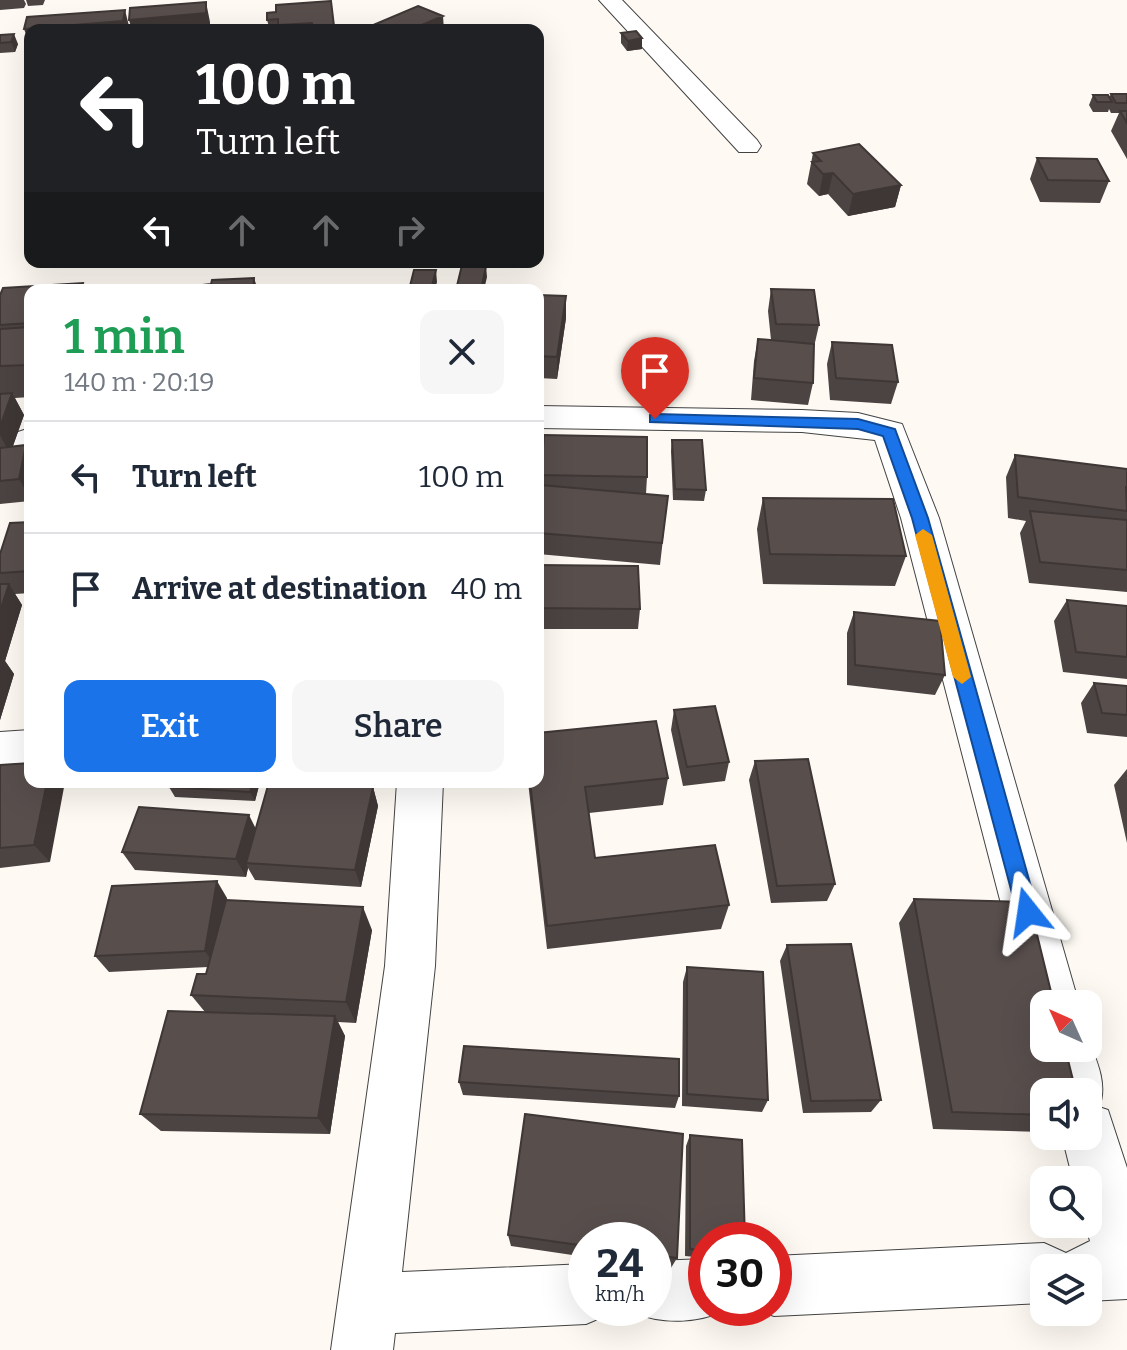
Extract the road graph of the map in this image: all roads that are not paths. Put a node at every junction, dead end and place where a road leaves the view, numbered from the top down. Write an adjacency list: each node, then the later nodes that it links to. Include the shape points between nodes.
1 (610, 0): 2 (street)
2 (748, 146)
3 (544, 417): 9 (street, via 802,421 890,432 920,518)
4 (24, 446): 5 (street)
5 (0, 462)
6 (24, 749): 7 (street)
7 (0, 751)
8 (420, 788): 15 (street, via 410,966)
9 (1049, 990)
10 (1094, 1150): 11 (street, via 1127,1269)
11 (1102, 1270)
12 (1030, 1274): 13 (street)
13 (792, 1285)
14 (568, 1297): 15 (street)
15 (365, 1327)

